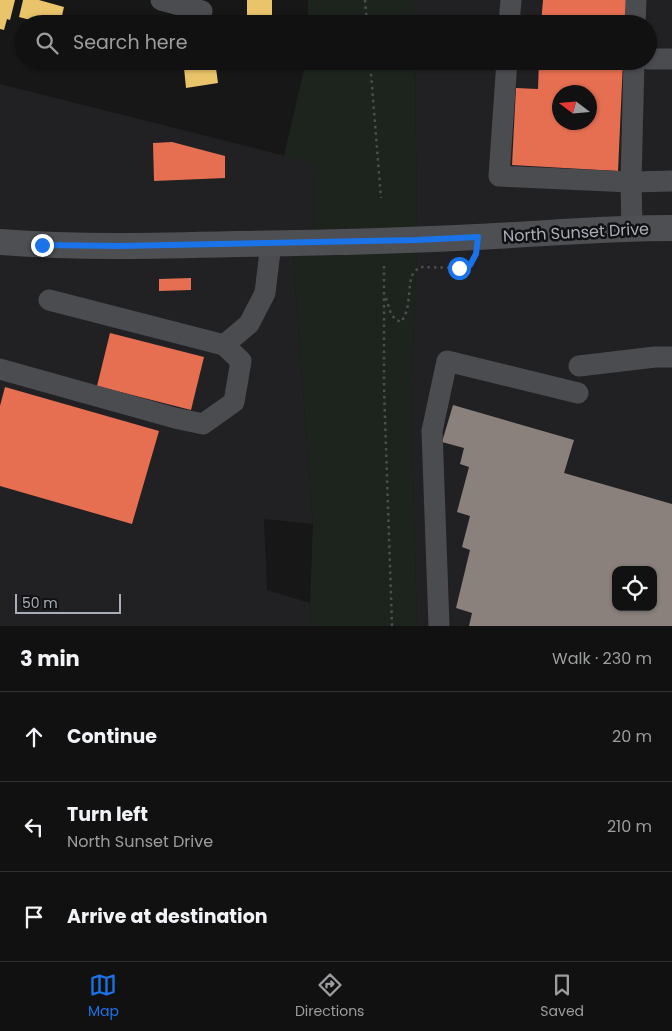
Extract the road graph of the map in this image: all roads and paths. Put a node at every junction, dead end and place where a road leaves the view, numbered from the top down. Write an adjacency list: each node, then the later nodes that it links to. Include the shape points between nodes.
1 (161, 0): 5 (street)
2 (365, 0): 6 (path)
3 (511, 0): 7 (street)
4 (636, 0): 8 (street)
5 (202, 11)
6 (366, 15)
7 (510, 15)
8 (635, 15)
9 (657, 58): 10 (street)
10 (672, 59)
11 (371, 70): 16 (path)
12 (506, 70): 15 (street, via 498,176)
13 (634, 70): 15 (street)
14 (672, 181): 15 (street)
15 (631, 182): 17 (street)
16 (381, 198)
17 (632, 228): 18 (main road, North Sunset Drive); 19 (main road, North Sunset Drive)
18 (672, 228)
19 (478, 237): 21 (main road, North Sunset Drive); 23 (path, via 476,254 470,265 459,268 420,267 414,272 406,316 401,322 391,314)
20 (0, 242): 21 (main road, North Sunset Drive, via 120,246)
21 (282, 243): 25 (street, via 265,294 249,324)
22 (384, 266): 23 (path)
23 (384, 294): 30 (path)
24 (49, 300): 25 (street)
25 (224, 345): 28 (street, via 241,361 234,402 203,424)
26 (672, 358): 27 (street, via 654,357)
27 (579, 366)
28 (0, 369)
29 (578, 393): 31 (street, via 447,361 432,431)
30 (392, 626)
31 (439, 626)

